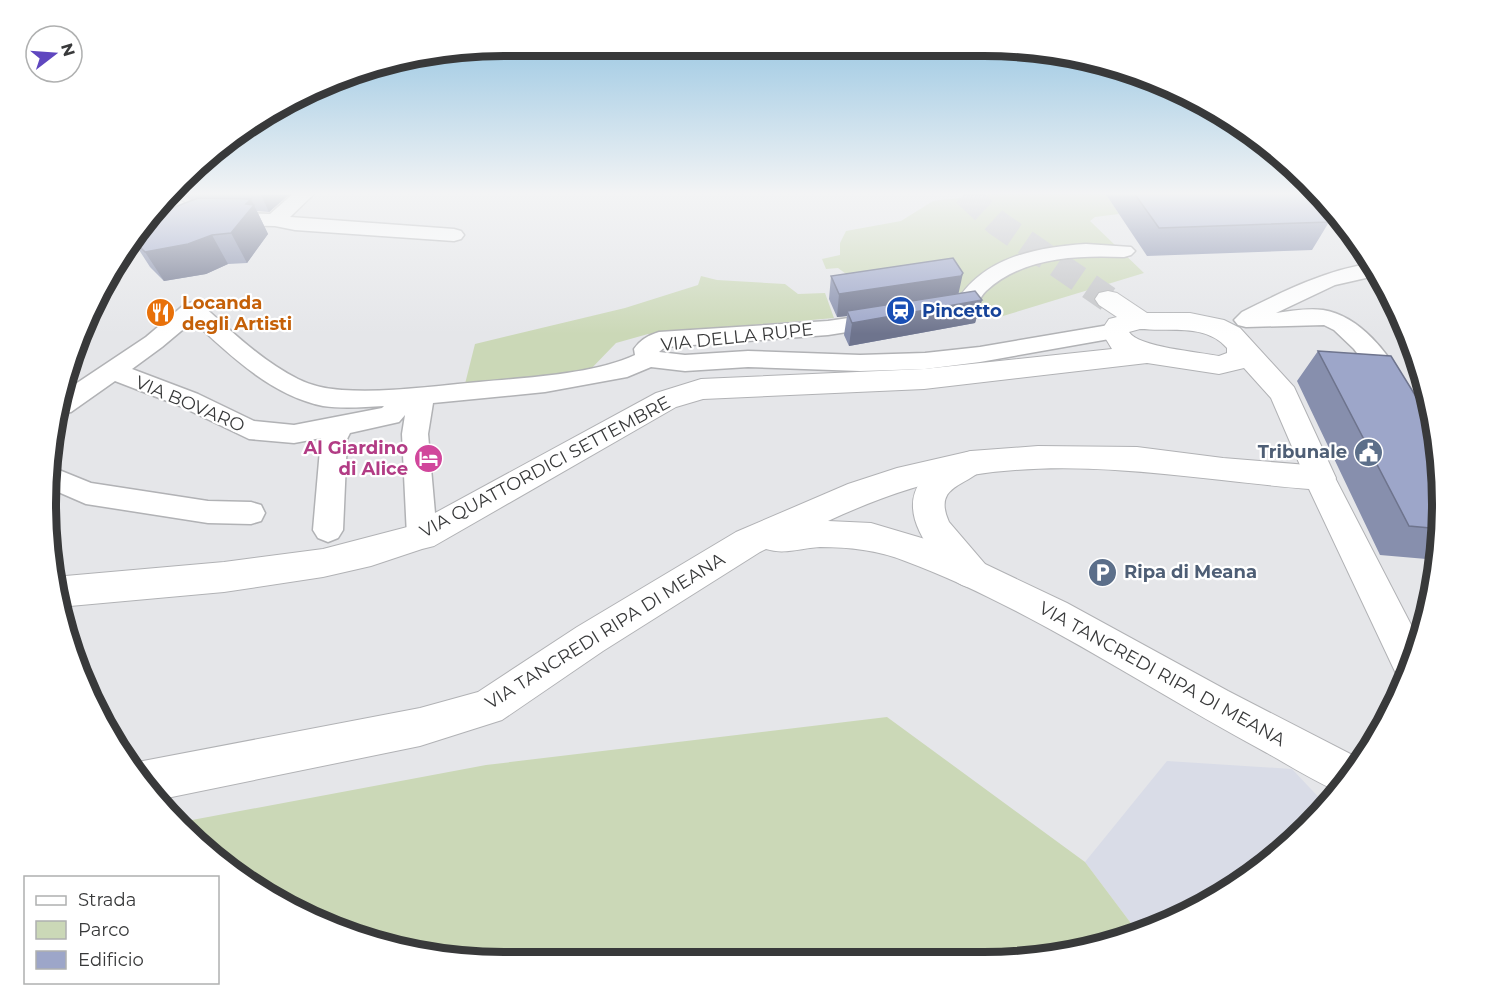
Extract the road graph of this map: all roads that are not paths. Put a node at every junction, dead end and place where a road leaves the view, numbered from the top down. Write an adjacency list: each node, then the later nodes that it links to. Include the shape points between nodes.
1 (1124, 251): 9 (street, VIA DELLA RUPE, via 1091,248 1048,254 1019,264 978,287 965,306 828,328 659,340 646,349)
2 (1366, 270): 6 (street, via 1321,283)
3 (1108, 299): 4 (street)
4 (1140, 321): 5 (street, via 1119,325); 6 (street, via 1205,323)
5 (1115, 330): 7 (street, VIA DELLA RUPE); 8 (street, via 1122,344)
6 (1232, 340): 8 (street); 14 (street, via 1270,322 1322,317 1340,323 1393,383); 17 (street, via 1266,391 1290,410)
7 (1058, 341): 9 (street, VIA DELLA RUPE, via 899,363 746,359 697,364); 10 (street)
8 (1147, 354): 10 (street, VIA QUATTORDICI SETTEMBRE)
9 (648, 359): 12 (street, via 627,369 545,384)
10 (1103, 360): 21 (street, VIA QUATTORDICI SETTEMBRE, via 924,379 701,389 666,400)
11 (113, 371): 12 (street, via 194,309 242,352 289,385 324,397); 13 (street); 15 (street, VIA BOVARO, via 189,400 249,430 294,434)
12 (413, 397): 15 (street, VIA BOVARO, via 390,416); 21 (street)
13 (68, 402)
14 (1407, 407)
15 (340, 425): 20 (street, via 334,439)
16 (971, 463): 17 (street, VIA TANCREDI RIPA DI MEANA, via 1038,457 1137,459); 22 (street, VIA TANCREDI RIPA DI MEANA, via 879,486); 23 (street, VIA TANCREDI RIPA DI MEANA, via 949,472 934,486 927,502 930,522 941,540)
17 (1320, 478): 25 (street)
18 (56, 479): 19 (street, via 86,493 208,512)
19 (251, 513)
20 (328, 530)
21 (422, 536): 24 (street, VIA QUATTORDICI SETTEMBRE, via 323,562 224,577)
22 (748, 542): 23 (street, VIA TANCREDI RIPA DI MEANA, via 819,534 870,537 913,549); 27 (street, VIA TANCREDI RIPA DI MEANA, via 488,706 420,727)
23 (972, 574): 26 (street, VIA TANCREDI RIPA DI MEANA, via 1054,614)
24 (64, 591)
25 (1406, 655)
26 (1344, 772)
27 (151, 781)

